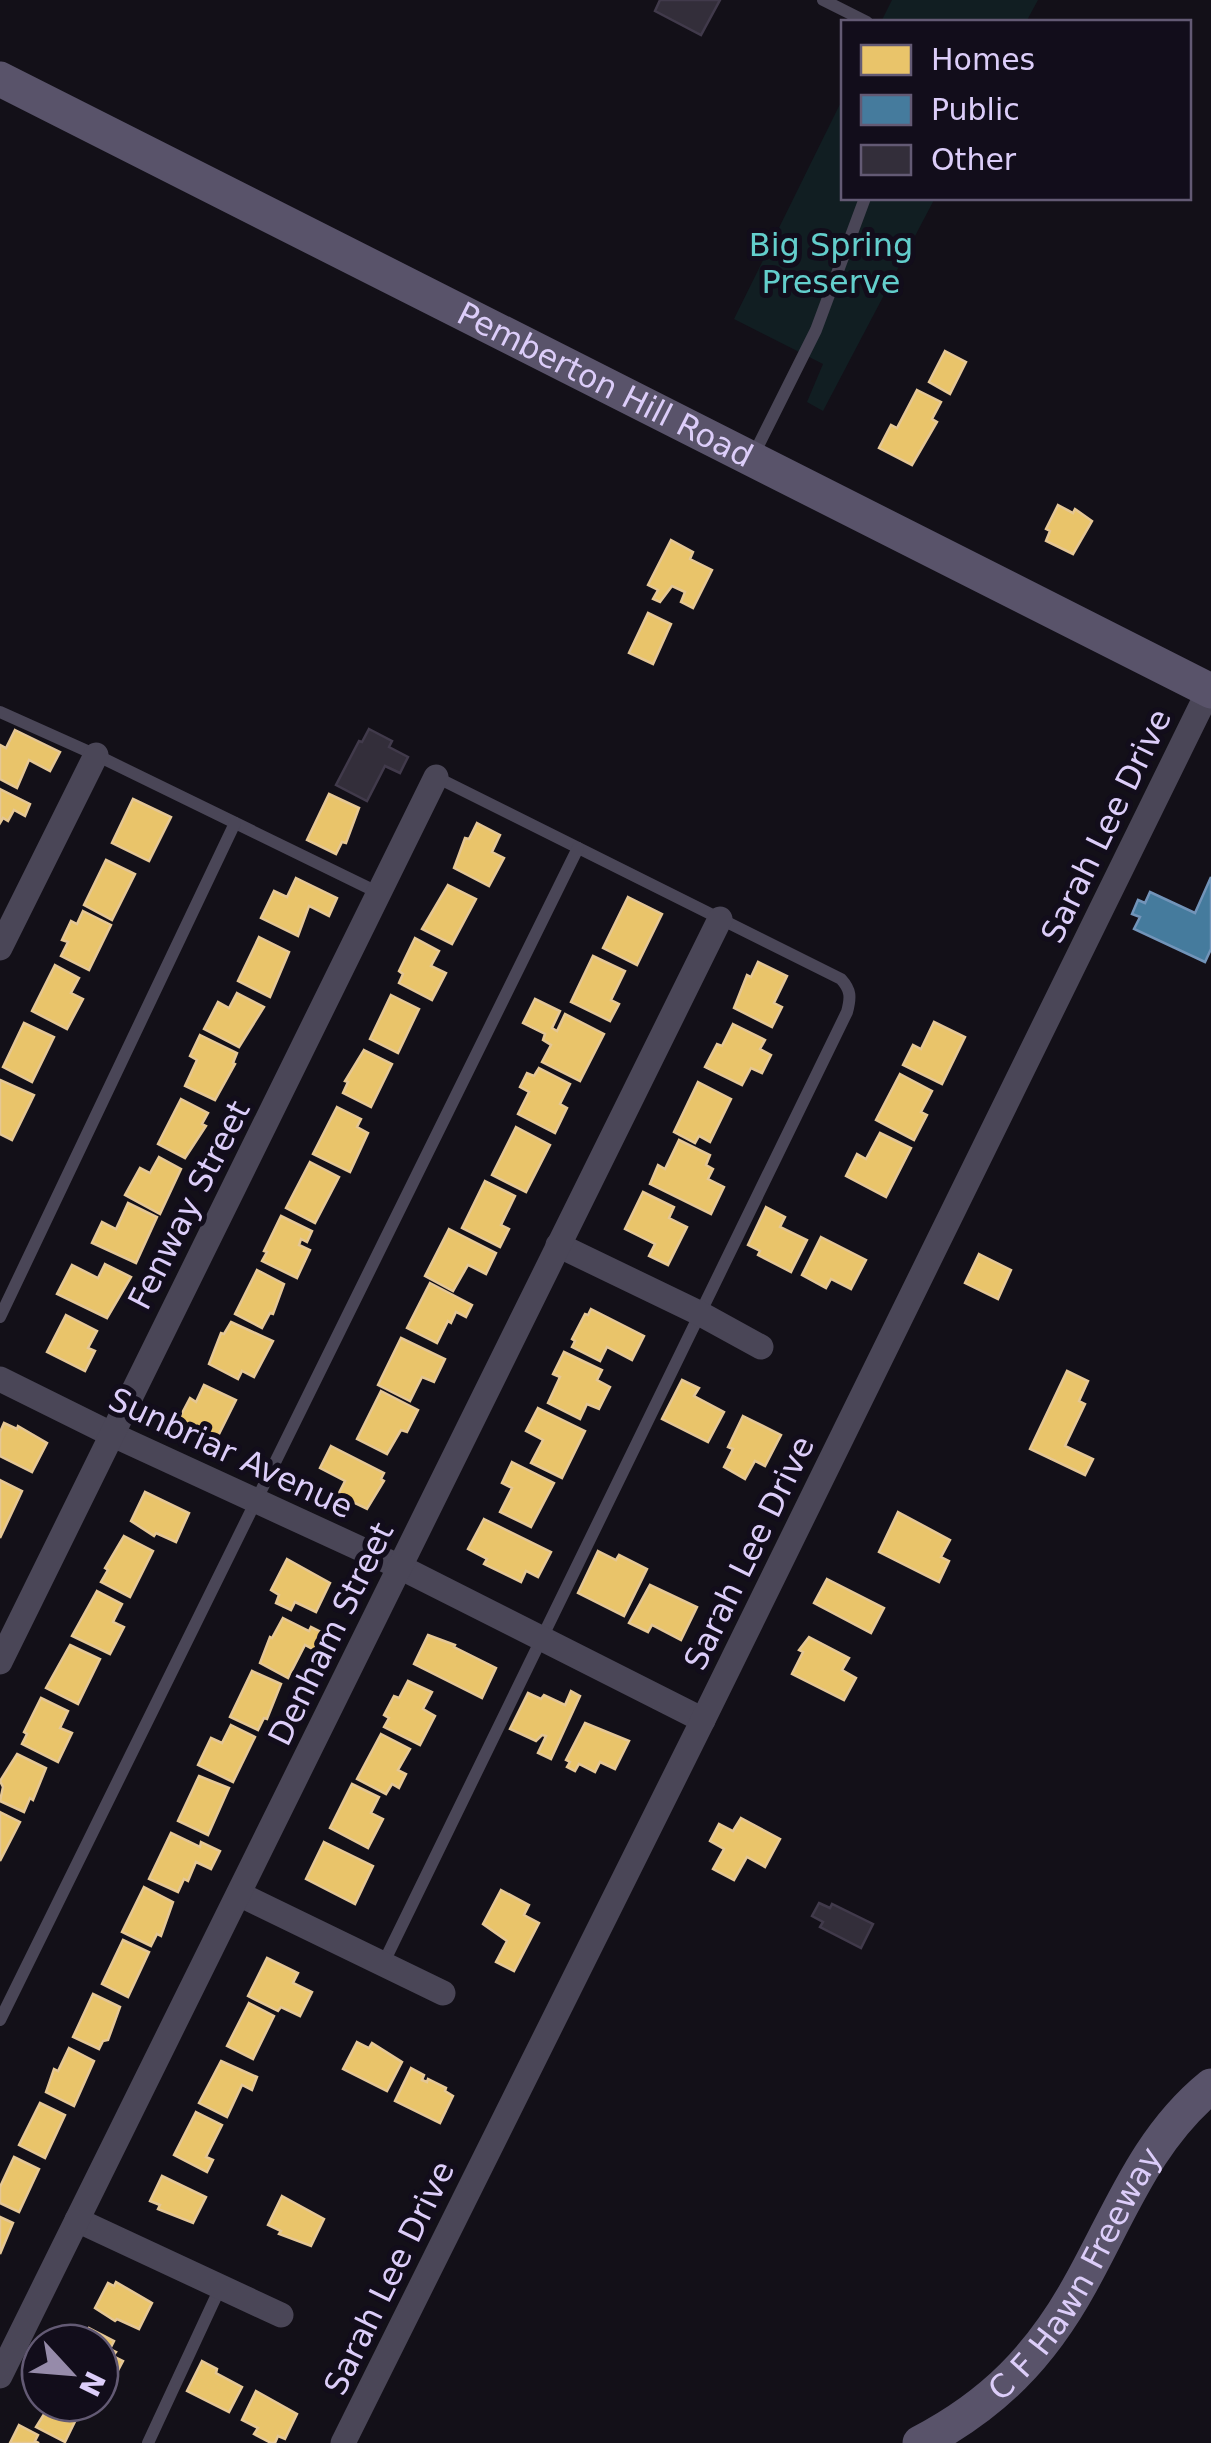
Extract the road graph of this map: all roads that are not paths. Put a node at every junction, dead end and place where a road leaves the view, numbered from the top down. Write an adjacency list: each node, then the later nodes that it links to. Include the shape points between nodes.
1 (822, 0): 2 (lane)
2 (863, 20)
3 (0, 80): 5 (street, Pemberton Hill Road)
4 (864, 200): 5 (lane, via 816,330)
5 (751, 459): 6 (street, Pemberton Hill Road)
6 (1210, 690): 25 (street, Sarah Lee Drive)
7 (0, 712): 8 (lane)
8 (96, 755): 10 (lane); 14 (street)
9 (436, 777): 11 (lane); 12 (street, Fenway Street)
10 (235, 823): 12 (lane); 17 (lane)
11 (578, 848): 13 (lane); 21 (lane)
12 (381, 894): 20 (street, Fenway Street)
13 (720, 919): 15 (street, Denham Street); 16 (lane, via 841,979 851,998)
14 (0, 948)
15 (558, 1245): 16 (street); 22 (street, Denham Street)
16 (699, 1312): 18 (street); 23 (lane)
17 (0, 1317)
18 (761, 1347)
19 (0, 1378): 20 (street, Sunbriar Avenue)
20 (111, 1434): 21 (street, Sunbriar Avenue); 24 (street, Fenway Street)
21 (257, 1500): 22 (street, Sunbriar Avenue); 29 (lane)
22 (400, 1568): 23 (street, Sunbriar Avenue); 26 (street, Denham Street)
23 (544, 1637): 25 (street, Sunbriar Avenue); 27 (lane)
24 (0, 1662)
25 (704, 1720): 36 (street, Sarah Lee Drive)
26 (238, 1894): 27 (street); 31 (street, Denham Street)
27 (383, 1964): 28 (street)
28 (443, 1993)
29 (0, 2020)
30 (1211, 2086): 37 (street, C F Hawn Freeway, via 1164,2133 1138,2172 1080,2284 1028,2362 962,2421)
31 (77, 2220): 32 (street); 34 (street, Denham Street)
32 (220, 2288): 33 (street); 35 (lane)
33 (281, 2316)
34 (0, 2376)
35 (148, 2443)
36 (343, 2443)
37 (920, 2443)

